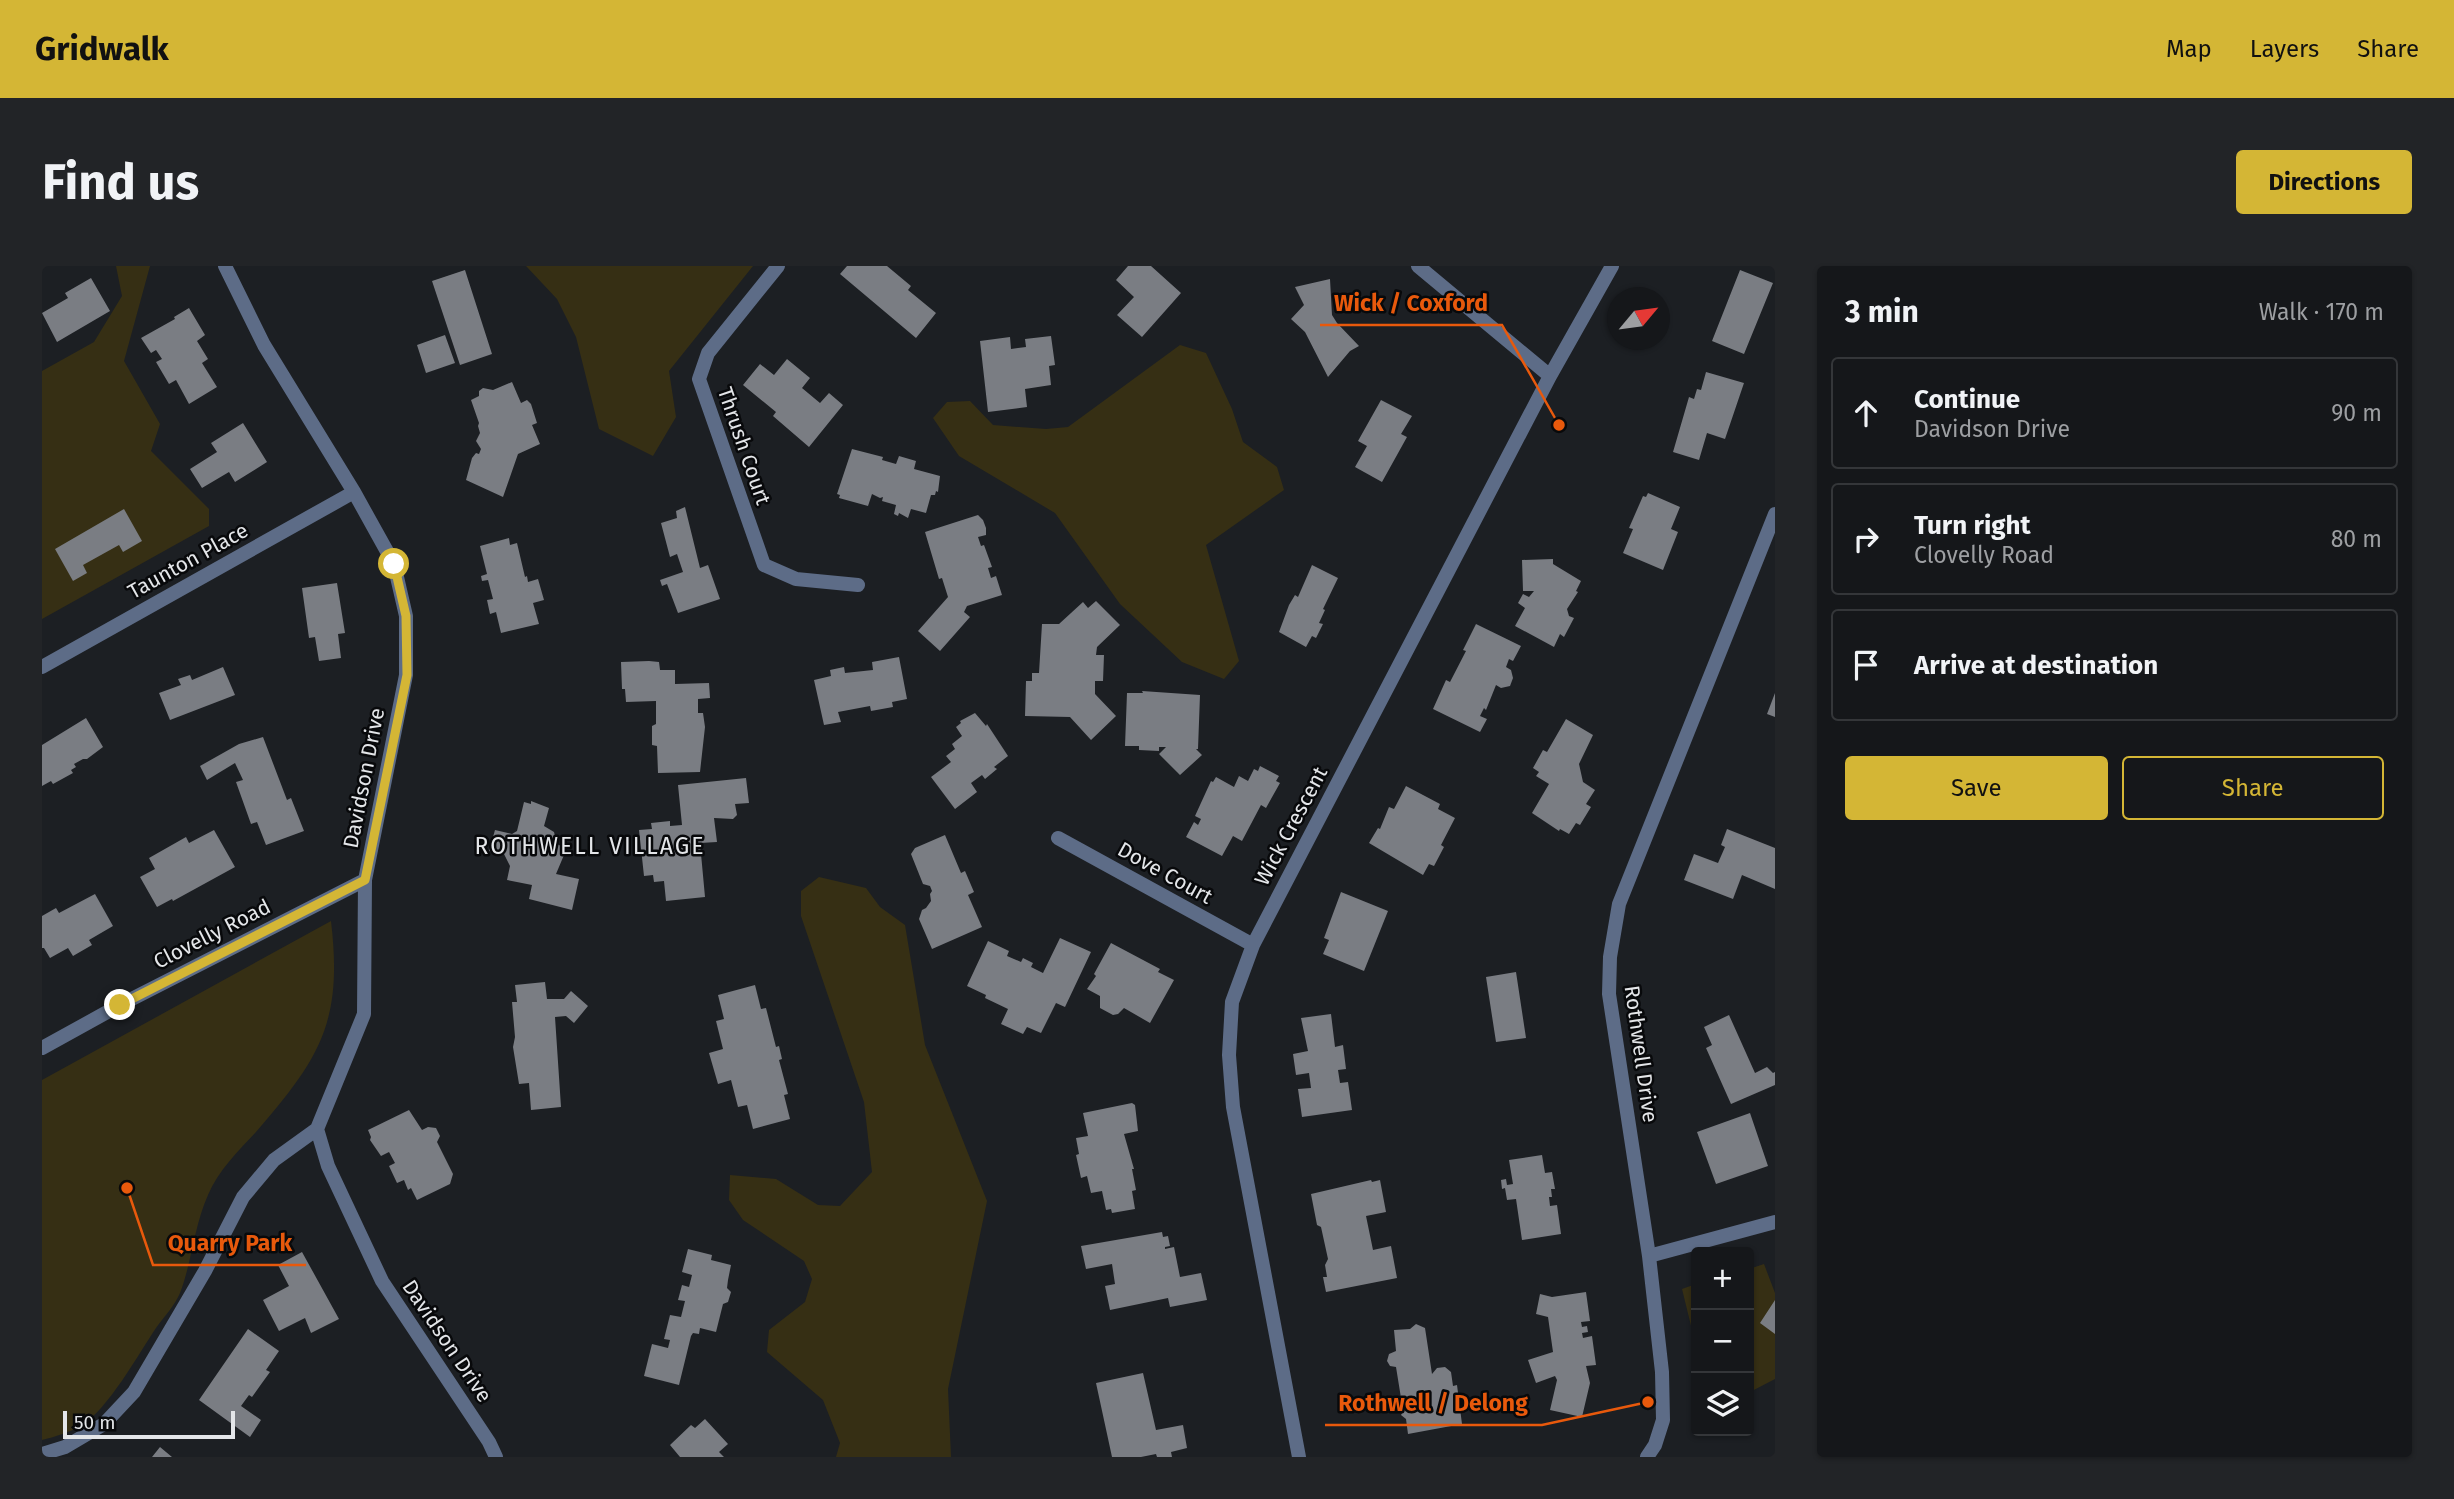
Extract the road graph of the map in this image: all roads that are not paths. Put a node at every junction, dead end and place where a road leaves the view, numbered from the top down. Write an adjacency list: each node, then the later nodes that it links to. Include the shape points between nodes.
1 (225, 266): 6 (street, Davidson Drive, via 264,345)
2 (778, 266): 8 (street, Thrush Court, via 708,353 699,379 764,565 796,579)
3 (1418, 266): 5 (street)
4 (1612, 266): 5 (street, Wick Crescent)
5 (1549, 376): 12 (street, Wick Crescent)
6 (354, 492): 9 (street, Taunton Place); 11 (street, Davidson Drive, via 394,564 406,616 407,675)
7 (1775, 514): 16 (street, Rothwell Drive, via 1619,904 1609,994)
8 (858, 585)
9 (42, 667)
10 (1058, 838): 12 (street, Dove Court)
11 (365, 880): 13 (street, Clovelly Road); 14 (street, Davidson Drive, via 364,1014)
12 (1252, 945): 19 (street, Wick Crescent, via 1232,1002 1229,1055 1233,1107)
13 (42, 1048)
14 (317, 1129): 17 (street, via 274,1160 243,1196 134,1392 104,1424 65,1447); 18 (street, Davidson Drive, via 328,1166 382,1281)
15 (1775, 1222): 16 (street)
16 (1648, 1256): 20 (street, Rothwell Drive, via 1663,1420)
17 (42, 1454)
18 (496, 1457)
19 (1299, 1457)
20 (1647, 1457)

